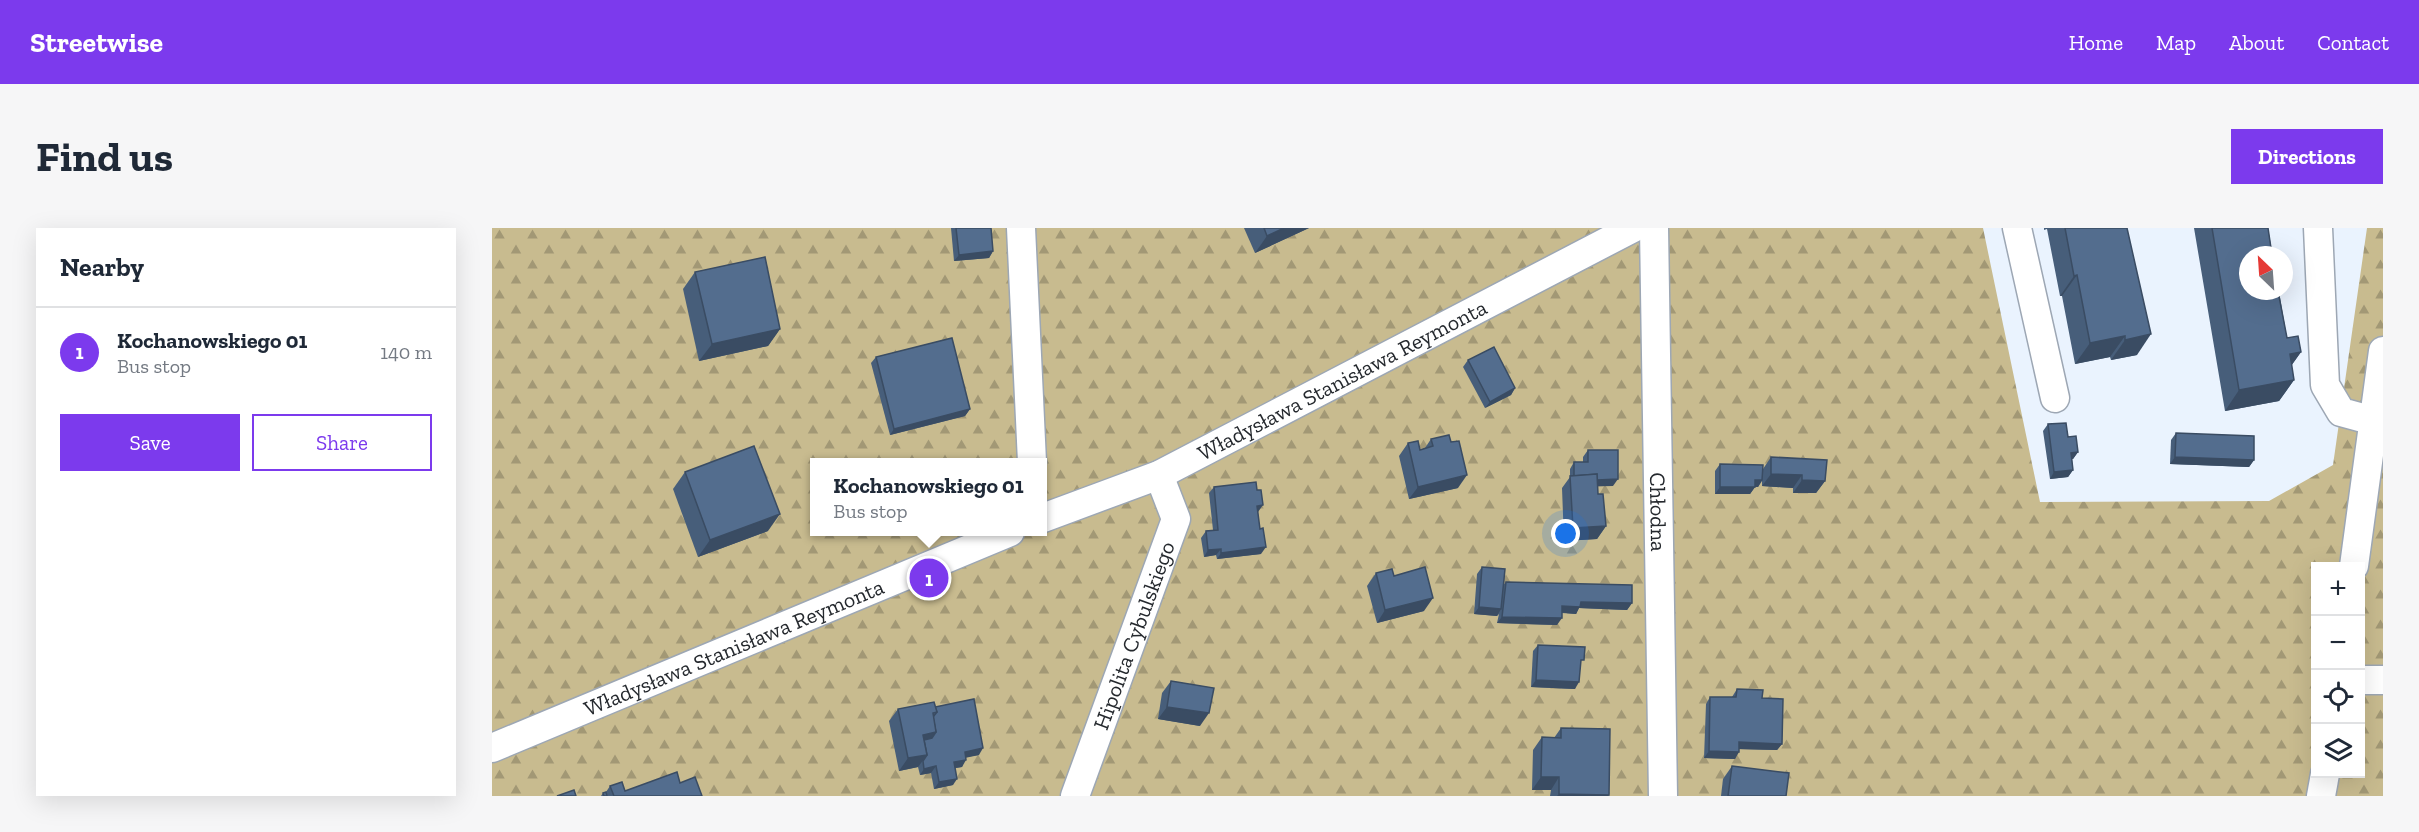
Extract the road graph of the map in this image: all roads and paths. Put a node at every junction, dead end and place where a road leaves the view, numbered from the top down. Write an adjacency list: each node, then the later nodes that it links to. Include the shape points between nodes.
1 (1021, 228): 9 (street)
2 (1634, 228): 10 (street, Władysława Stanisława Reymonta)
3 (1654, 228): 19 (street, Chłodna)
4 (2017, 228): 7 (street)
5 (2318, 228): 8 (street, via 2325,385 2341,412)
6 (2383, 351): 8 (street)
7 (2055, 398)
8 (2374, 420): 13 (street)
9 (1032, 458)
10 (1159, 475): 11 (street, Władysława Stanisława Reymonta); 18 (street, Hipolita Cybulskiego, via 1176,519)
11 (1047, 517)
12 (998, 536): 16 (street, Władysława Stanisława Reymonta)
13 (2355, 562)
14 (2365, 680): 15 (street)
15 (2383, 680)
16 (492, 748)
17 (2324, 778): 20 (street)
18 (1075, 796)
19 (1663, 796)
20 (2321, 796)

